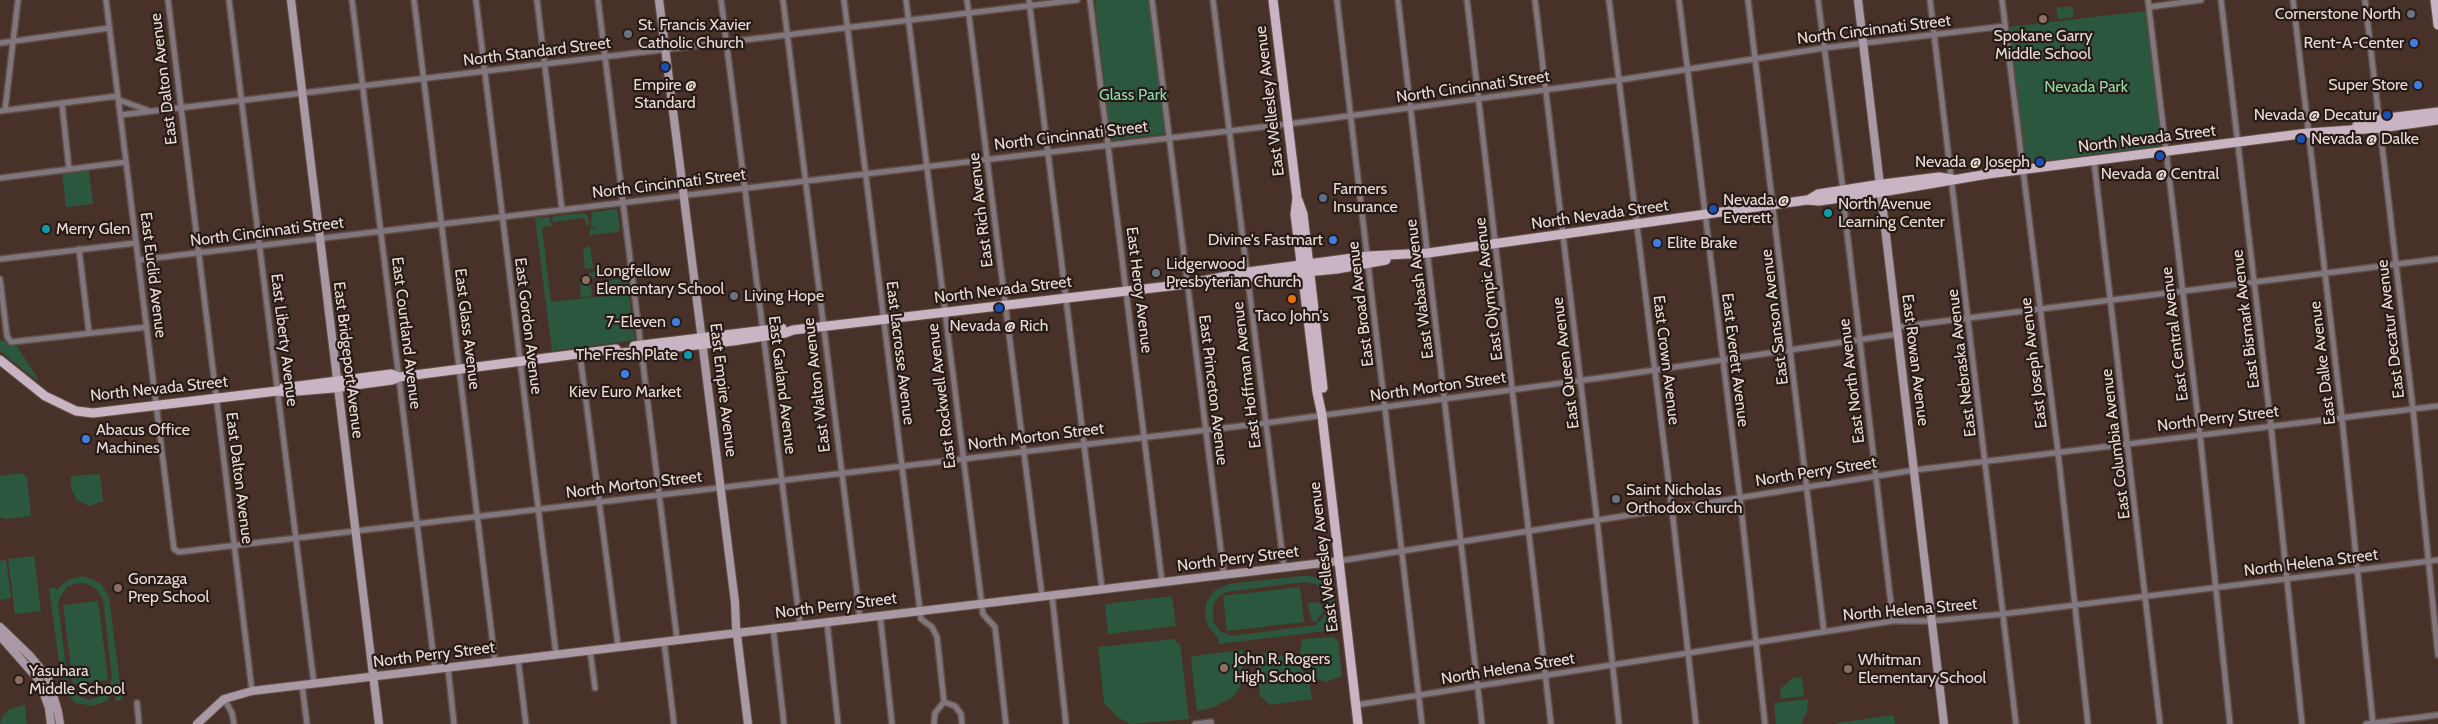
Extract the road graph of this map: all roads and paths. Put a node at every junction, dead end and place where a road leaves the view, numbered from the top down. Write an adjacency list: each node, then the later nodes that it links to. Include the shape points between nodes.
1 (18, 0): 49 (street)
2 (106, 0): 46 (street, East Euclid Avenue)
3 (168, 0): 69 (street, East Dalton Avenue)
4 (229, 0): 67 (street, East Liberty Avenue)
5 (290, 0): 64 (street, East Bridgeport Avenue)
6 (352, 0): 62 (street, East Courtland Avenue)
7 (414, 0): 60 (street, East Glass Avenue)
8 (476, 0): 59 (street, East Gordon Avenue)
9 (537, 0): 57 (street)
10 (598, 0): 55 (street)
11 (659, 0): 54 (street, East Empire Avenue)
12 (721, 0): 50 (street, East Garland Avenue)
13 (783, 0): 47 (street, East Walton Avenue)
14 (844, 0): 45 (street, East Lacrosse Avenue)
15 (906, 0): 42 (street, East Rockwell Avenue)
16 (967, 0): 41 (street, East Rich Avenue)
17 (1077, 0): 39 (street, North Standard Street)
18 (1090, 0): 83 (street, East Heroy Avenue)
19 (1152, 0): 81 (street, East Princeton Avenue)
20 (1213, 0): 79 (street, East Hoffman Avenue)
21 (1273, 0): 77 (main road, East Wellesley Avenue)
22 (1337, 0): 75 (street, East Broad Avenue)
23 (1398, 0): 70 (street, East Wabash Avenue)
24 (1467, 0): 66 (street, East Olympic Avenue)
25 (1535, 0): 63 (street, East Queen Avenue)
26 (1609, 0): 61 (street, East Crown Avenue)
27 (1679, 0): 58 (street, East Everett Avenue)
28 (1748, 0): 56 (street, East Sanson Avenue)
29 (1818, 0): 53 (street, East North Avenue)
30 (1858, 0): 52 (street, East Rowan Avenue)
31 (1930, 0): 48 (street, East Nebraska Avenue)
32 (2002, 0): 44 (street, East Joseph Avenue)
33 (2148, 0): 40 (street, East Central Avenue)
34 (2201, 0): 40 (street)
35 (2221, 0): 82 (street, East Bismark Avenue)
36 (2293, 0): 80 (street, East Dalke Avenue)
37 (2365, 0): 78 (street, East Decatur Avenue)
38 (2435, 0): 43 (main road)
39 (1029, 3): 41 (street, North Standard Street); 84 (street)
40 (2149, 6): 85 (street, East Central Avenue)
41 (969, 13): 42 (street, North Standard Street); 86 (street, East Rich Avenue)
42 (909, 20): 45 (street, North Standard Street); 89 (street, East Rockwell Avenue)
43 (2438, 25)
44 (2005, 26): 48 (street, North Cincinnati Street); 91 (street, East Joseph Avenue)
45 (848, 27): 47 (street, North Standard Street); 92 (street, East Lacrosse Avenue)
46 (110, 28): 49 (street); 65 (street, East Euclid Avenue)
47 (787, 34): 50 (street, North Standard Street); 94 (street, East Walton Avenue)
48 (1935, 35): 52 (street, North Cincinnati Street); 95 (street, East Nebraska Avenue)
49 (14, 40): 51 (street); 71 (street)
50 (726, 41): 54 (street, North Standard Street); 96 (street, East Garland Avenue)
51 (0, 43)
52 (1864, 44): 53 (street, North Cincinnati Street); 97 (street, East Rowan Avenue)
53 (1824, 48): 56 (street, North Cincinnati Street); 99 (street, East North Avenue)
54 (665, 49): 55 (street, North Standard Street); 98 (street, East Empire Avenue)
55 (605, 57): 57 (street, North Standard Street); 100 (street)
56 (1755, 59): 58 (street, North Cincinnati Street); 101 (street, East Sanson Avenue)
57 (544, 64): 59 (street, North Standard Street); 102 (street)
58 (1687, 70): 61 (street, North Cincinnati Street); 103 (street, East Everett Avenue)
59 (484, 71): 60 (street, North Standard Street); 104 (street, East Gordon Avenue)
60 (423, 78): 62 (street, North Standard Street); 105 (street, East Glass Avenue)
61 (1619, 80): 63 (street, North Cincinnati Street); 106 (street, East Crown Avenue)
62 (362, 85): 64 (street, North Standard Street); 107 (street, East Courtland Avenue)
63 (1546, 90): 66 (street, North Cincinnati Street); 108 (street, East Queen Avenue)
64 (301, 92): 67 (street, North Standard Street); 109 (street, East Bridgeport Avenue)
65 (118, 98): 68 (street, North Standard Street); 72 (street, North Standard Street); 74 (street, East Euclid Avenue)
66 (1478, 98): 70 (street, North Cincinnati Street); 111 (street, East Olympic Avenue)
67 (241, 100): 69 (street, North Standard Street); 112 (street, East Liberty Avenue)
68 (62, 104): 71 (street, North Standard Street); 90 (street)
69 (180, 106): 72 (street, North Standard Street); 114 (street, East Dalton Avenue)
70 (1411, 108): 75 (street, North Cincinnati Street); 115 (street, East Wabash Avenue)
71 (3, 111)
72 (150, 111): 74 (street, North Standard Street)
73 (2438, 112): 78 (main road, North Nevada Street)
74 (120, 115): 88 (street, East Euclid Avenue)
75 (1351, 115): 77 (street, North Cincinnati Street); 119 (street, East Broad Avenue)
76 (2438, 120): 78 (main road, North Nevada Street)
77 (1288, 124): 79 (street, North Cincinnati Street); 121 (main road, East Wellesley Avenue, via 1297,198 1303,214)
78 (2379, 124): 80 (main road, North Nevada Street); 120 (street, East Decatur Avenue)
79 (1230, 130): 81 (street, North Cincinnati Street); 123 (street, East Hoffman Avenue)
80 (2308, 133): 82 (main road, North Nevada Street); 122 (street, East Dalke Avenue)
81 (1169, 137): 83 (street, North Cincinnati Street); 126 (street, East Princeton Avenue)
82 (2237, 143): 85 (main road, North Nevada Street); 125 (street, East Bismark Avenue)
83 (1108, 145): 84 (street, North Cincinnati Street); 127 (street, East Heroy Avenue)
84 (1048, 152): 86 (street, North Cincinnati Street); 129 (street)
85 (2166, 152): 87 (main road, North Nevada Street); 128 (street, East Central Avenue)
86 (987, 159): 89 (street, North Cincinnati Street); 131 (street, East Rich Avenue)
87 (2094, 161): 91 (main road, North Nevada Street); 130 (street, East Columbia Avenue)
88 (126, 162): 90 (street); 110 (street, East Euclid Avenue)
89 (926, 165): 92 (street, North Cincinnati Street); 133 (street, East Rockwell Avenue)
90 (69, 169): 93 (street)
91 (2023, 170): 95 (main road, North Nevada Street); 132 (street, East Joseph Avenue)
92 (867, 173): 94 (street, North Cincinnati Street); 135 (street, East Lacrosse Avenue)
93 (0, 178)
94 (806, 179): 96 (street, North Cincinnati Street); 136 (street, East Walton Avenue)
95 (1952, 179): 97 (main road, North Nevada Street); 134 (street, East Nebraska Avenue)
96 (745, 187): 98 (street, North Cincinnati Street); 140 (street, East Garland Avenue)
97 (1881, 189): 99 (main road, North Nevada Street); 138 (street, East Rowan Avenue)
98 (685, 194): 100 (street, North Cincinnati Street); 141 (street, East Empire Avenue)
99 (1843, 194): 101 (main road, North Nevada Street, via 1818,194 1807,200); 142 (street, East North Avenue)
100 (624, 202): 102 (street, North Cincinnati Street); 143 (street)
101 (1774, 205): 103 (main road, North Nevada Street); 144 (street, East Sanson Avenue)
102 (562, 210): 104 (street, North Cincinnati Street)
103 (1705, 216): 106 (main road, North Nevada Street); 147 (street, East Everett Avenue)
104 (502, 217): 105 (street, North Cincinnati Street); 148 (street, East Gordon Avenue)
105 (441, 224): 107 (street, North Cincinnati Street); 149 (street, East Glass Avenue)
106 (1637, 226): 108 (main road, North Nevada Street); 150 (street, East Crown Avenue)
107 (380, 231): 109 (street, North Cincinnati Street); 151 (street, East Courtland Avenue)
108 (1563, 235): 111 (main road, North Nevada Street); 152 (street, East Queen Avenue)
109 (320, 239): 112 (street, North Cincinnati Street); 153 (street, East Bridgeport Avenue)
110 (136, 242): 113 (street); 118 (street, East Euclid Avenue)
111 (1496, 245): 115 (main road, North Nevada Street); 154 (street, East Olympic Avenue)
112 (260, 246): 114 (street, North Cincinnati Street); 155 (street, East Liberty Avenue)
113 (79, 249): 116 (street); 139 (street)
114 (198, 253): 118 (street, North Cincinnati Street); 156 (street, East Dalton Avenue)
115 (1428, 253): 119 (main road, North Nevada Street); 157 (street, East Wabash Avenue)
116 (0, 259)
117 (2438, 259): 120 (street, North Morton Street)
118 (138, 260): 137 (street, East Euclid Avenue)
119 (1368, 260): 121 (main road, North Nevada Street); 159 (street, East Broad Avenue)
120 (2396, 265): 122 (street, North Morton Street); 161 (street, East Decatur Avenue)
121 (1306, 268): 123 (main road, North Nevada Street); 162 (main road, East Wellesley Avenue)
122 (2325, 274): 125 (street, North Morton Street); 163 (street, East Dalke Avenue)
123 (1248, 276): 126 (main road, North Nevada Street); 164 (street, East Hoffman Avenue)
124 (0, 279): 139 (street, via 7,336 11,342)
125 (2254, 282): 128 (street, North Morton Street); 165 (street, East Bismark Avenue)
126 (1187, 284): 127 (main road, North Nevada Street); 166 (street, East Princeton Avenue)
127 (1126, 291): 129 (main road, North Nevada Street); 168 (street, East Heroy Avenue)
128 (2182, 291): 130 (street, North Morton Street); 167 (street, East Central Avenue)
129 (1066, 298): 131 (main road, North Nevada Street); 169 (street)
130 (2112, 300): 132 (street, North Morton Street); 170 (street, East Columbia Avenue)
131 (1005, 305): 133 (main road, North Nevada Street); 171 (street, East Rich Avenue)
132 (2040, 308): 134 (street, North Morton Street); 172 (street, East Joseph Avenue)
133 (945, 312): 135 (main road, North Nevada Street); 173 (street, East Rockwell Avenue)
134 (1969, 317): 138 (street, North Morton Street); 174 (street, East Nebraska Avenue)
135 (883, 319): 136 (main road, North Nevada Street); 175 (street, East Lacrosse Avenue)
136 (823, 326): 140 (main road, North Nevada Street); 177 (street, East Walton Avenue)
137 (147, 327): 139 (street); 158 (street, East Euclid Avenue)
138 (1898, 330): 142 (street, North Morton Street); 176 (street, East Rowan Avenue)
139 (89, 333)
140 (763, 333): 141 (main road, North Nevada Street); 179 (street, East Garland Avenue)
141 (703, 340): 143 (main road, North Nevada Street); 180 (street, East Empire Avenue)
142 (1860, 340): 144 (street, North Morton Street); 178 (street, East North Avenue)
143 (642, 348): 145 (main road, North Nevada Street, via 622,353 611,351); 182 (street)
144 (1792, 351): 147 (street, North Morton Street); 181 (street, East Sanson Avenue)
145 (580, 355): 148 (main road, North Nevada Street); 184 (street)
146 (0, 360): 158 (main road, North Nevada Street, via 45,396 76,411 93,413)
147 (1722, 360): 150 (street, North Morton Street); 183 (street, East Everett Avenue)
148 (520, 363): 149 (main road, North Nevada Street); 185 (street, East Gordon Avenue)
149 (460, 370): 151 (main road, North Nevada Street); 187 (street, East Glass Avenue)
150 (1654, 370): 152 (street, North Morton Street); 186 (street, East Crown Avenue)
151 (399, 377): 153 (main road, North Nevada Street, via 391,374); 189 (street, East Courtland Avenue)
152 (1581, 381): 154 (street, North Morton Street); 188 (street, East Queen Avenue)
153 (338, 384): 155 (main road, North Nevada Street, via 285,387); 190 (street, East Bridgeport Avenue)
154 (1513, 390): 157 (street, North Morton Street); 191 (street, East Olympic Avenue)
155 (277, 391): 156 (main road, North Nevada Street); 192 (street, East Liberty Avenue)
156 (216, 398): 158 (main road, North Nevada Street); 194 (street, East Dalton Avenue)
157 (1446, 398): 159 (street, North Morton Street); 193 (street, East Wabash Avenue)
158 (157, 406): 196 (street, East Euclid Avenue)
159 (1385, 406): 162 (street, North Morton Street); 195 (street, East Broad Avenue)
160 (2438, 406): 161 (street, North Perry Street)
161 (2414, 409): 163 (street, North Perry Street); 199 (street, East Decatur Avenue)
162 (1322, 416): 164 (street, North Morton Street); 198 (main road, East Wellesley Avenue)
163 (2342, 418): 165 (street, North Perry Street); 201 (street, East Dalke Avenue)
164 (1266, 423): 166 (street, North Morton Street); 200 (street, East Hoffman Avenue)
165 (2271, 426): 167 (street, North Perry Street); 203 (street, East Bismark Avenue)
166 (1206, 430): 168 (street, North Morton Street); 202 (street, East Princeton Avenue)
167 (2200, 435): 170 (street, North Perry Street); 205 (street, East Central Avenue)
168 (1145, 437): 169 (street, North Morton Street); 204 (street, East Heroy Avenue)
169 (1084, 444): 171 (street, North Morton Street); 206 (street)
170 (2129, 444): 172 (street, North Perry Street); 209 (street, East Columbia Avenue)
171 (1023, 452): 173 (street, North Morton Street); 208 (street, East Rich Avenue)
172 (2058, 452): 174 (street, North Perry Street); 211 (street, East Joseph Avenue)
173 (962, 459): 175 (street, North Morton Street); 210 (street, East Rockwell Avenue)
174 (1986, 461): 176 (street, North Perry Street); 213 (street, East Nebraska Avenue)
175 (902, 466): 177 (street, North Morton Street); 212 (street, East Lacrosse Avenue)
176 (1915, 470): 178 (street, North Perry Street); 217 (street, East Rowan Avenue)
177 (841, 473): 179 (street, North Morton Street); 215 (street, East Walton Avenue)
178 (1876, 476): 181 (street, North Perry Street); 216 (street, East North Avenue)
179 (782, 480): 180 (street, North Morton Street); 219 (street, East Garland Avenue)
180 (721, 487): 182 (street, North Morton Street); 222 (street, East Empire Avenue)
181 (1808, 488): 183 (street, North Perry Street); 223 (street, East Sanson Avenue)
182 (660, 494): 184 (street, North Morton Street); 225 (street)
183 (1740, 498): 186 (street, North Perry Street); 227 (street, East Everett Avenue)
184 (599, 501): 185 (street, North Morton Street); 228 (street)
185 (539, 509): 187 (street, North Morton Street); 231 (street, East Gordon Avenue)
186 (1672, 509): 188 (street, North Perry Street); 230 (street, East Crown Avenue)
187 (478, 516): 189 (street, North Morton Street); 234 (street, East Glass Avenue)
188 (1597, 520): 191 (street, North Perry Street); 235 (street, East Queen Avenue)
189 (417, 523): 190 (street, North Morton Street); 237 (street, East Courtland Avenue)
190 (356, 530): 192 (street, North Morton Street); 238 (street, East Bridgeport Avenue)
191 (1530, 531): 193 (street, North Perry Street); 239 (street, East Olympic Avenue)
192 (296, 537): 194 (street, North Morton Street); 240 (street, East Liberty Avenue)
193 (1462, 542): 195 (street, North Perry Street); 242 (street, East Wabash Avenue)
194 (234, 545): 196 (street, North Morton Street); 244 (street, East Dalton Avenue)
195 (1402, 551): 198 (street, North Perry Street); 245 (street, East Broad Avenue)
196 (176, 552)
197 (2438, 560): 199 (street, North Helena Street)
198 (1339, 561): 200 (street, North Perry Street); 249 (main road, East Wellesley Avenue)
199 (2429, 562): 201 (street, North Helena Street); 232 (street, East Decatur Avenue)
200 (1284, 568): 202 (street, North Perry Street)
201 (2357, 570): 203 (street, North Helena Street); 285 (street, East Dalke Avenue)
202 (1224, 575): 204 (street, North Perry Street)
203 (2287, 579): 205 (street, North Helena Street); 283 (street, East Bismark Avenue)
204 (1162, 582): 206 (street, North Perry Street)
205 (2215, 588): 209 (street, North Helena Street); 282 (street, East Central Avenue)
206 (1102, 590): 207 (street, North Perry Street)
207 (1052, 595): 208 (street, North Perry Street); 269 (street)
208 (1042, 596): 210 (street, North Perry Street)
209 (2146, 596): 211 (street, North Helena Street); 281 (street, East Columbia Avenue)
210 (981, 603): 212 (street, North Perry Street); 268 (street, East Rockwell Avenue, via 983,614 995,627)
211 (2074, 605): 213 (street, North Helena Street); 280 (street, East Joseph Avenue)
212 (920, 610): 214 (street, North Perry Street); 247 (street, East Lacrosse Avenue, via 921,619 937,637)
213 (2003, 614): 217 (street, North Helena Street); 279 (street, East Nebraska Avenue)
214 (880, 615): 215 (street, North Perry Street); 265 (street)
215 (860, 618): 218 (street, North Perry Street)
216 (1893, 621): 217 (street, North Helena Street); 223 (street, North Helena Street)
217 (1932, 621): 278 (street, East Rowan Avenue)
218 (827, 622): 219 (street, North Perry Street); 264 (street)
219 (800, 624): 221 (street, North Perry Street)
220 (0, 627): 253 (street, via 48,678)
221 (773, 627): 222 (street, North Perry Street); 263 (street)
222 (736, 632): 225 (street, North Perry Street); 262 (street, East Empire Avenue)
223 (1824, 632): 227 (street, North Helena Street)
224 (0, 636): 252 (street, via 39,680)
225 (678, 639): 226 (street, North Perry Street)
226 (664, 641): 228 (street, North Perry Street); 261 (street)
227 (1756, 643): 230 (street, North Helena Street); 277 (street, East Everett Avenue)
228 (618, 646): 229 (street, North Perry Street)
229 (590, 650): 231 (street, North Perry Street); 243 (street)
230 (1688, 653): 235 (street, North Helena Street); 276 (street, East Crown Avenue)
231 (556, 654): 233 (street, North Perry Street)
232 (2438, 655)
233 (518, 659): 234 (street, North Perry Street); 260 (street)
234 (495, 662): 236 (street, North Perry Street)
235 (1613, 665): 239 (street, North Helena Street); 275 (street, East Queen Avenue)
236 (448, 668): 237 (street, North Perry Street); 259 (street)
237 (435, 669): 238 (street, North Perry Street)
238 (374, 676): 240 (street, North Perry Street); 258 (street, East Bridgeport Avenue)
239 (1546, 676): 242 (street, North Helena Street); 274 (street, East Olympic Avenue)
240 (314, 684): 241 (street, North Perry Street)
241 (302, 685): 244 (street, North Perry Street); 257 (street)
242 (1478, 687): 245 (street, North Helena Street); 273 (street, East Wabash Avenue)
243 (595, 688)
244 (252, 691): 246 (street, North Perry Street)
245 (1418, 696): 249 (street, North Helena Street); 272 (street, East Broad Avenue)
246 (224, 699): 255 (street, North Perry Street); 256 (street)
247 (944, 702): 266 (street, via 935,713); 267 (street, via 955,706 961,714)
248 (136, 703): 254 (street)
249 (1356, 705): 271 (main road, East Wellesley Avenue)
250 (2438, 715): 285 (street)
251 (1211, 723): 270 (street)
252 (51, 724)
253 (60, 724)
254 (139, 724)
255 (197, 724)
256 (234, 724)
257 (307, 724)
258 (379, 724)
259 (454, 724)
260 (526, 724)
261 (674, 724)
262 (748, 724)
263 (784, 724)
264 (838, 724)
265 (892, 724)
266 (934, 724)
267 (962, 724)
268 (1006, 724)
269 (1066, 724)
270 (1195, 724)
271 (1358, 724)
272 (1422, 724)
273 (1482, 724)
274 (1551, 724)
275 (1619, 724)
276 (1696, 724)
277 (1765, 724)
278 (1944, 724)
279 (2016, 724)
280 (2088, 724)
281 (2160, 724)
282 (2230, 724)
283 (2302, 724)
284 (2366, 724): 285 (street)
285 (2373, 724)

